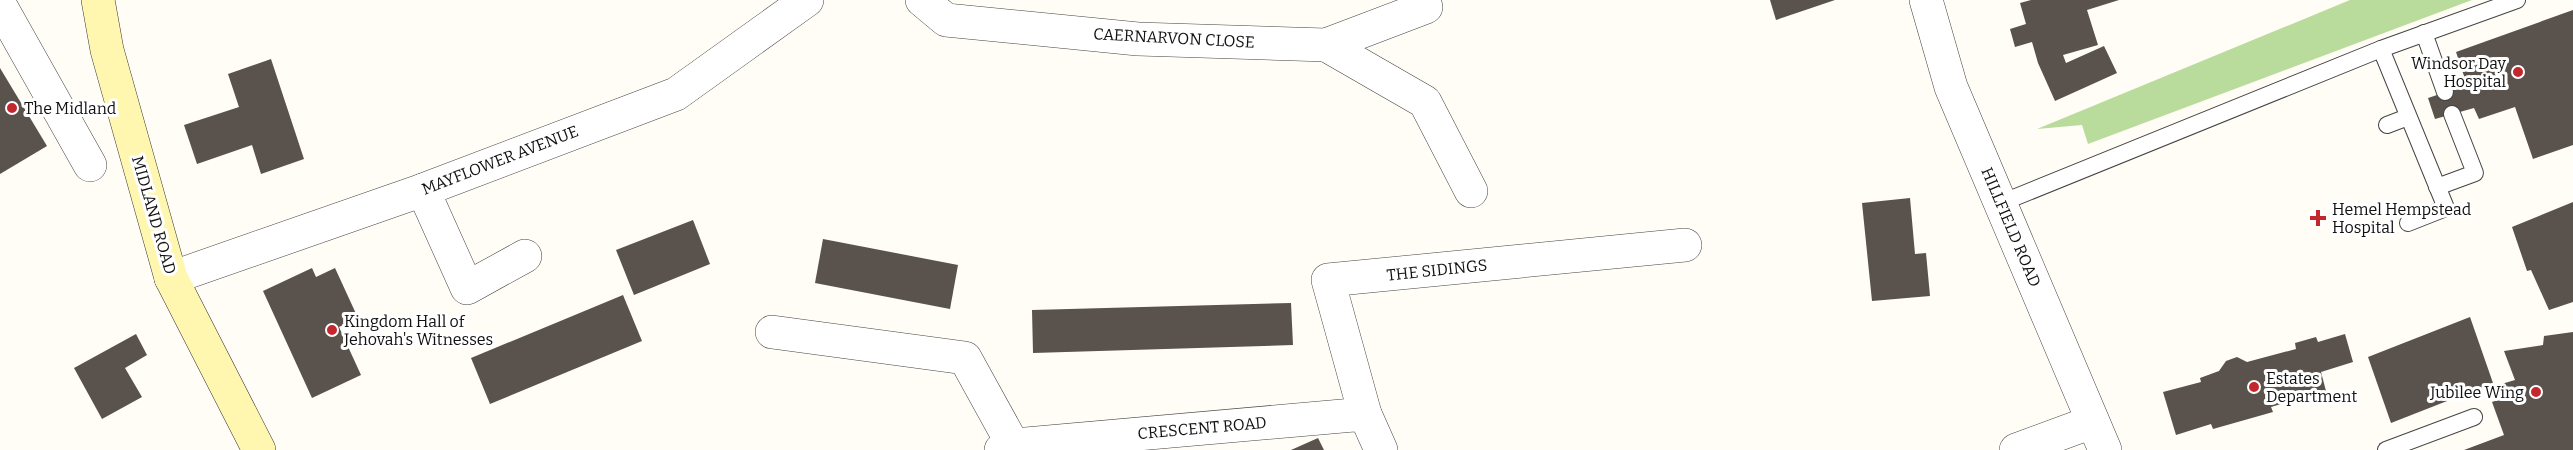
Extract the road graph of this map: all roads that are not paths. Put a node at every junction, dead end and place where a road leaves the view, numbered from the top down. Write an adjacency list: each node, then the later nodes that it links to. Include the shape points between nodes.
1 (98, 0): 23 (street, MIDLAND ROAD, via 107,50)
2 (807, 0): 17 (street, MAYFLOWER AVENUE, via 676,94)
3 (922, 0): 9 (street, CAERNARVON CLOSE, via 946,20 1138,39)
4 (1926, 0): 19 (street, HILLFIELD ROAD, via 1951,87)
5 (2517, 0): 8 (lane)
6 (1, 2): 15 (street)
7 (1427, 8): 9 (street, CAERNARVON CLOSE)
8 (2424, 33): 10 (lane); 11 (lane)
9 (1326, 45): 18 (street, via 1425,102)
10 (2380, 49): 13 (lane); 19 (lane)
11 (2445, 92)
12 (2452, 114): 16 (lane, via 2475,173)
13 (2408, 117): 14 (lane); 16 (lane)
14 (2387, 125)
15 (90, 165)
16 (2437, 187): 20 (lane, via 2446,208)
17 (423, 190): 22 (street, via 467,288); 23 (street, MAYFLOWER AVENUE)
18 (1472, 191)
19 (2001, 203): 27 (street, HILLFIELD ROAD)
20 (2408, 224)
21 (1685, 245): 25 (street, THE SIDINGS, via 1328,280)
22 (525, 256)
23 (171, 278): 29 (street, MIDLAND ROAD)
24 (772, 332): 28 (street, via 965,358)
25 (1365, 414): 28 (street, CRESCENT ROAD); 30 (street)
26 (2474, 417): 32 (lane)
27 (2098, 436): 31 (street)
28 (1007, 447)
29 (259, 450)
30 (1381, 450)
31 (2016, 450)
32 (2386, 450)

